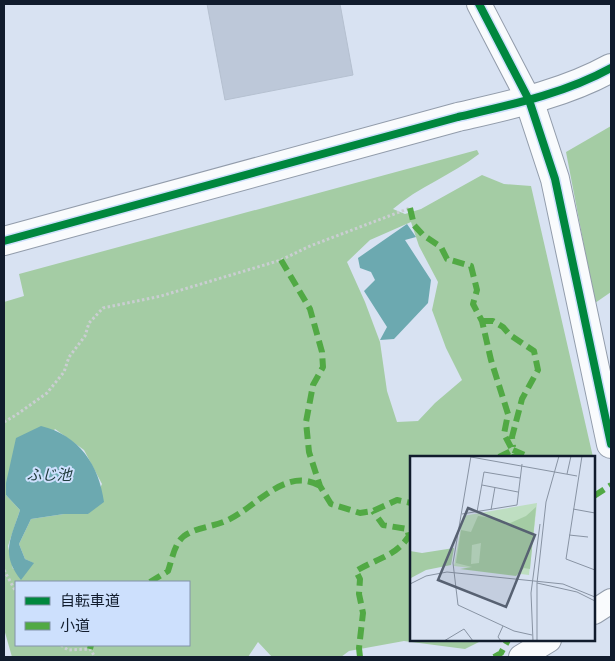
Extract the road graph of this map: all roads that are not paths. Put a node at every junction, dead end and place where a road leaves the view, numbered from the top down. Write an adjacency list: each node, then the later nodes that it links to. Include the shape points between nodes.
1 (479, 4): 3 (street)
2 (611, 68): 3 (street)
3 (529, 100): 4 (street); 5 (street, via 555,179)
4 (4, 241)
5 (611, 444)
6 (611, 601): 7 (street)
7 (595, 611)
8 (548, 641): 9 (street)
9 (525, 656)

